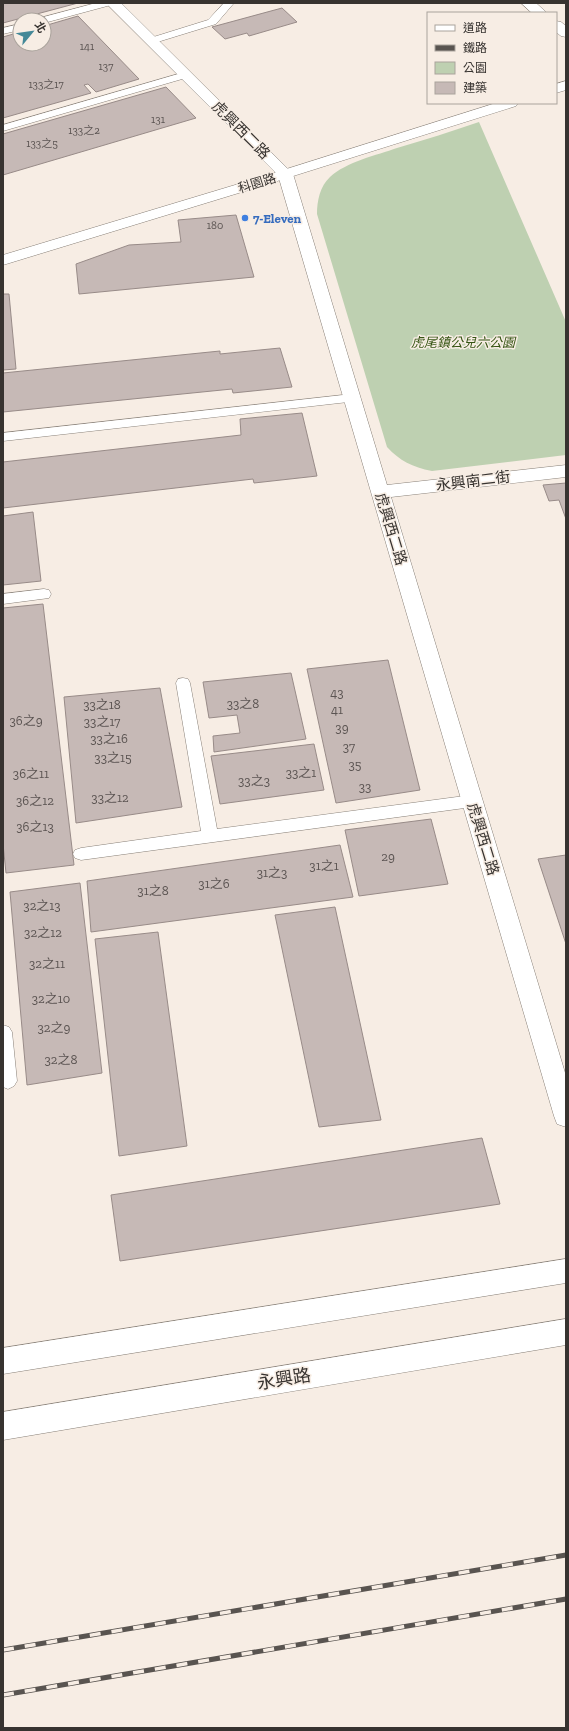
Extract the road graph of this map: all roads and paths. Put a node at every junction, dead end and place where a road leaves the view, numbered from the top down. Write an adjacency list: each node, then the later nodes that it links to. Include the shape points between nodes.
1 (107, 3): 6 (lane)
2 (113, 3): 9 (street, 虎興西二路)
3 (229, 3): 9 (lane, via 212,22)
4 (528, 3): 5 (street)
5 (539, 12)
6 (52, 18)
7 (557, 26): 8 (street)
8 (566, 33)
9 (151, 41): 10 (street, 虎興西二路)
10 (185, 75): 12 (lane); 13 (street, 虎興西二路)
11 (508, 104): 13 (street, 科園路)
12 (3, 128)
13 (285, 174): 14 (street, 科園路); 15 (street, 虎興西二路)
14 (3, 260)
15 (352, 398): 16 (lane); 18 (street, 虎興西二路)
16 (3, 437)
17 (566, 471): 18 (street, 永興南二街)
18 (380, 492): 22 (street, 虎興西二路)
19 (44, 594): 20 (lane)
20 (3, 599)
21 (183, 683): 23 (lane)
22 (472, 801): 23 (lane); 27 (street, 虎興西二路)
23 (210, 837): 24 (lane)
24 (82, 854)
25 (3, 1032): 26 (lane)
26 (8, 1081)
27 (566, 1116)
28 (566, 1271): 30 (street)
29 (566, 1332): 31 (street, 永興路)
30 (3, 1361)
31 (3, 1426)

